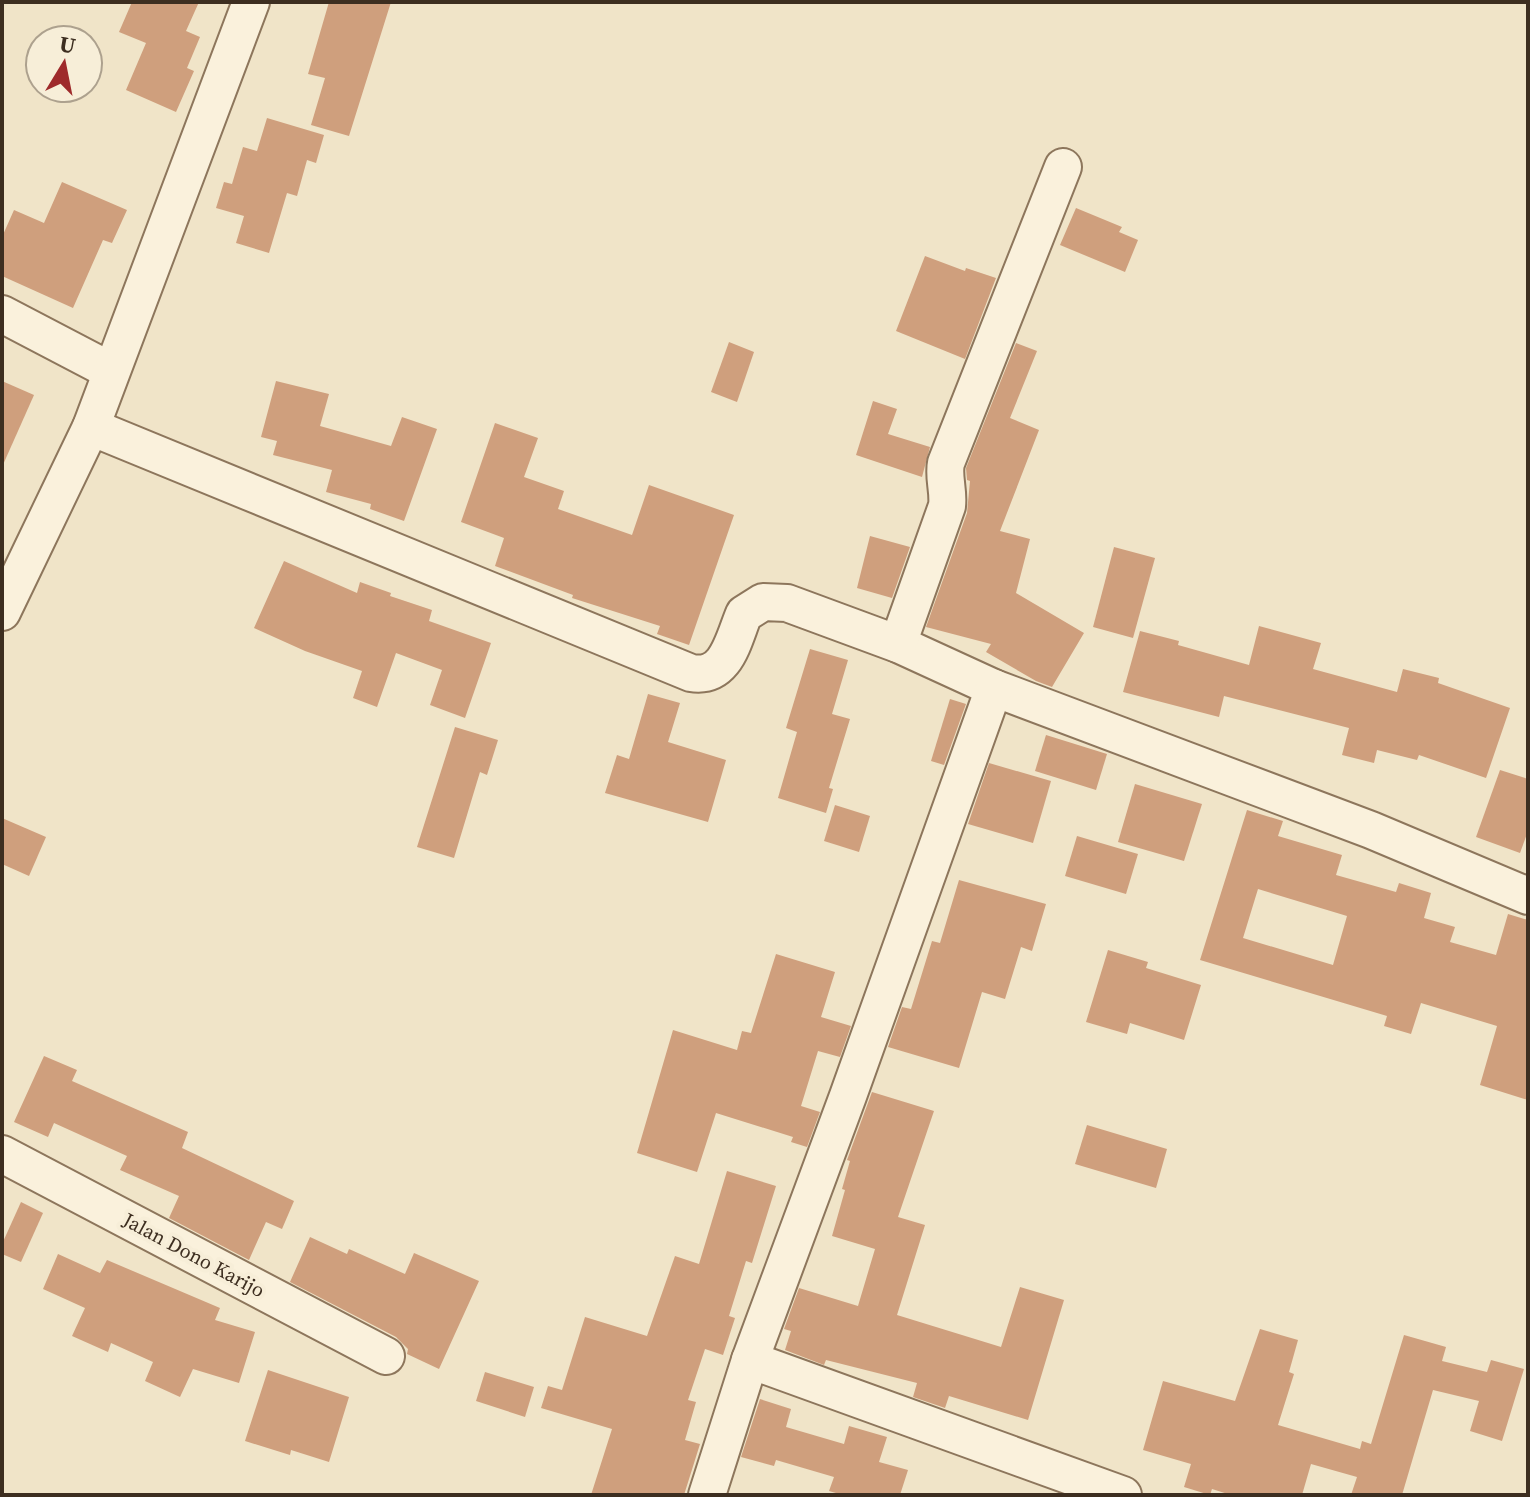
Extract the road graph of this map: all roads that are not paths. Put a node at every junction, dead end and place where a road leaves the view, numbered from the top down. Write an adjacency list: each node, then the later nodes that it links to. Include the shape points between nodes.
1 (251, 2): 4 (street)
2 (1063, 167): 7 (street, via 946,463 947,506)
3 (2, 314): 4 (street)
4 (111, 371): 5 (street)
5 (91, 427): 6 (street); 7 (street, via 691,673 704,675 719,667 744,614 763,602 787,603)
6 (2, 612)
7 (898, 644): 8 (street)
8 (994, 688): 9 (street, via 1371,830); 12 (street)
9 (1528, 896)
10 (2, 1154): 11 (street, Jalan Dono Karijo)
11 (386, 1356)
12 (750, 1360): 13 (street); 14 (street)
13 (707, 1495)
14 (1123, 1495)

